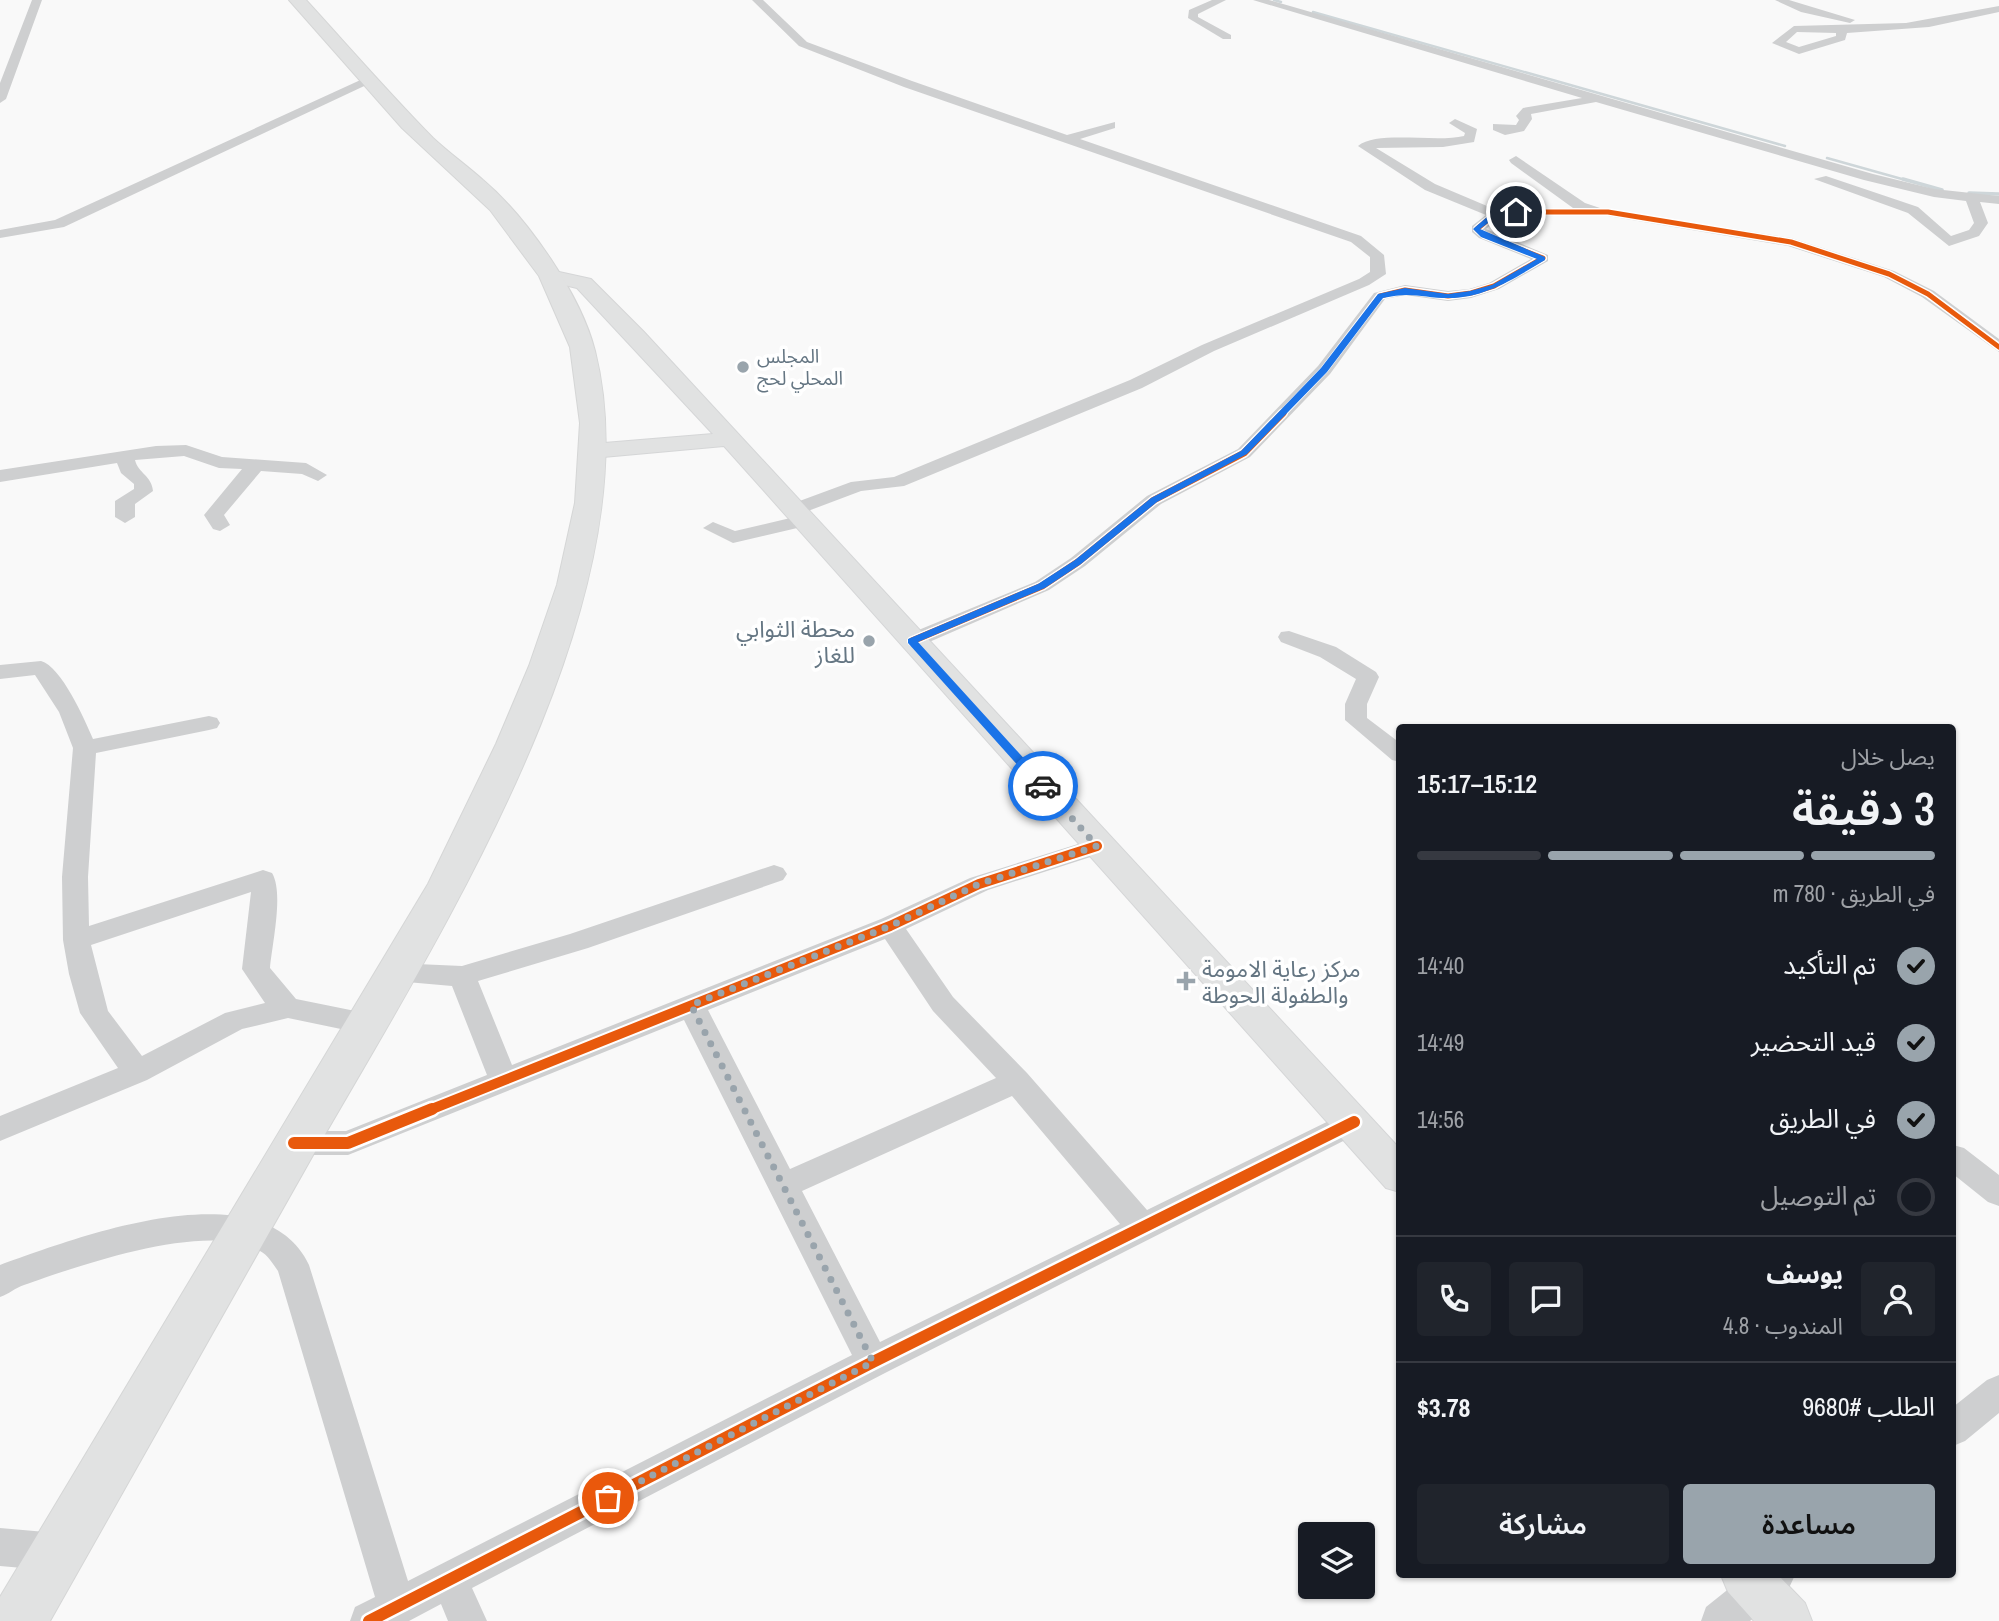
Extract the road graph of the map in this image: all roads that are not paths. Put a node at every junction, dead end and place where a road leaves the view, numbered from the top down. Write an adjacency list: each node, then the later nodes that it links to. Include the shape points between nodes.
1 (37, 0): 14 (street)
2 (298, 0): 13 (highway)
3 (314, 0): 22 (highway, via 462,161)
4 (757, 0): 19 (street, via 803,44)
5 (1221, 0): 12 (street, via 1193,12 1193,18)
6 (1258, 0): 15 (street)
7 (1291, 0): 23 (street, via 1935,184)
8 (1780, 0): 10 (street)
9 (1999, 9): 10 (street)
10 (1871, 28): 11 (street)
11 (1842, 30): 11 (street, via 1794,29 1777,43 1798,51 1841,38)
12 (1227, 37)
13 (371, 80): 22 (highway, via 449,163); 28 (street, via 59,224)
14 (0, 99)
15 (1595, 99): 18 (street, via 1527,111 1520,128 1505,131); 20 (street)
16 (1455, 123): 27 (street, via 1472,132 1469,139 1439,145 1364,146 1434,192)
17 (1111, 125): 19 (street)
18 (1497, 127)
19 (1067, 139): 37 (street, via 1356,239 1377,255 1378,274 1136,384 897,482 858,486)
20 (1771, 148): 24 (street, via 1869,177); 24 (street, via 1759,157 1913,210 1950,242 1974,233 1981,223)
21 (1516, 160): 26 (street, via 1580,206)
22 (476, 184): 29 (highway)
23 (1999, 188)
24 (1972, 199): 25 (street)
25 (1999, 200)
26 (1608, 212): 27 (street); 30 (street, via 1791,242 1841,257 1928,294)
27 (1503, 215): 42 (street, via 1476,229 1543,258 1494,286 1471,293 1448,296 1405,290 1380,296 1324,370 1244,453 1154,500 1042,586)
28 (0, 234)
29 (550, 276): 31 (main road, via 584,283); 32 (highway, via 579,337 587,366)
30 (1999, 347)
31 (730, 439): 32 (main road); 37 (main road)
32 (592, 451): 51 (highway, via 592,484 572,587 545,668 447,884)
33 (125, 457): 34 (street, via 186,450 219,462); 36 (street); 38 (street, via 128,470 143,482 144,491 125,501)
34 (254, 467): 35 (street, via 306,469); 39 (street, via 214,515)
35 (318, 475)
36 (0, 476)
37 (798, 515): 40 (street, via 731,546); 42 (main road)
38 (125, 517)
39 (220, 525)
40 (712, 528)
41 (1289, 637): 46 (street, via 1328,652 1368,677 1356,704 1356,720)
42 (912, 641): 47 (main road)
43 (0, 673): 45 (street, via 41,668 70,712)
44 (209, 723): 45 (street)
45 (85, 748): 50 (street)
46 (1396, 752)
47 (1097, 846): 49 (street, via 979,884); 59 (main road)
48 (774, 874): 52 (street)
49 (890, 926): 53 (street); 58 (street, via 943,1004)
50 (76, 940): 54 (street, via 262,879 256,969); 56 (street, via 91,1007)
51 (394, 973): 52 (street); 55 (highway)
52 (462, 976): 57 (street)
53 (691, 1005): 57 (street); 64 (street)
54 (288, 1007): 55 (street); 56 (street, via 235,1020)
55 (365, 1023): 61 (highway)
56 (136, 1072): 60 (street)
57 (504, 1080): 61 (street, via 348,1143)
58 (1017, 1081): 64 (street); 66 (street)
59 (1354, 1122): 63 (main road); 66 (street)
60 (0, 1129)
61 (294, 1143): 67 (highway)
62 (1956, 1159): 65 (street)
63 (1396, 1171)
64 (783, 1186): 69 (street)
65 (1999, 1192)
66 (1141, 1226): 69 (street)
67 (245, 1228): 68 (street, via 166,1230 9,1276); 73 (highway); 76 (street, via 273,1241 293,1265)
68 (0, 1283)
69 (873, 1362): 74 (street)
70 (1999, 1391): 71 (street)
71 (1956, 1427)
72 (0, 1547): 73 (street)
73 (57, 1552): 77 (highway)
74 (449, 1580): 76 (street); 78 (street)
75 (1767, 1590): 79 (street)
76 (383, 1614)
77 (18, 1621)
78 (468, 1621)
79 (1720, 1621)

